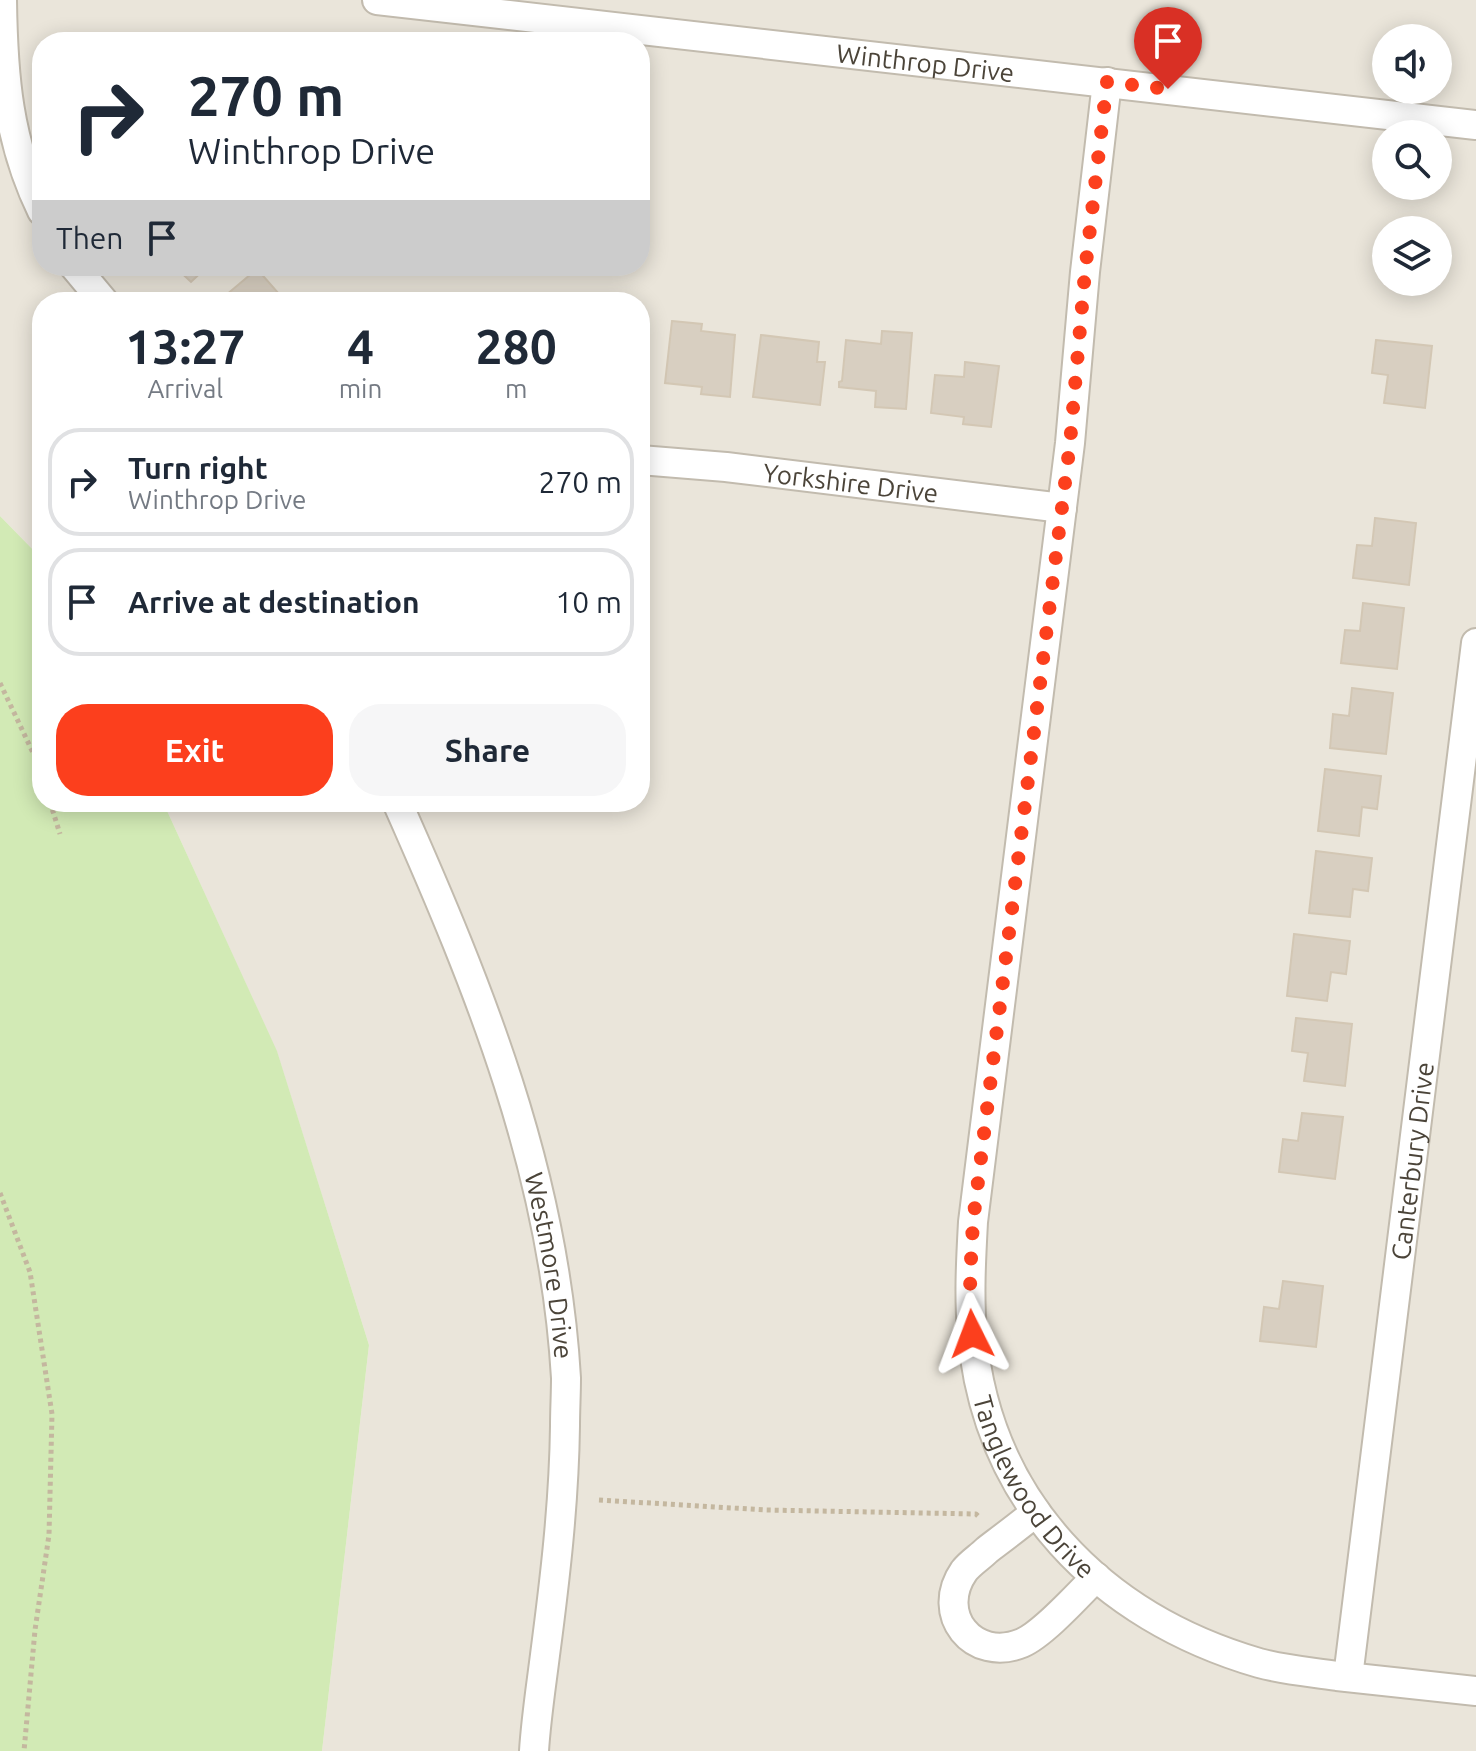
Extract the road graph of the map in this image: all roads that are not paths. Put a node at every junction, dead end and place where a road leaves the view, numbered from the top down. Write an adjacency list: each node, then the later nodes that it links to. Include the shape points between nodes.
1 (2, 0): 5 (street, via 8,98)
2 (377, 0): 3 (street, Winthrop Drive)
3 (1107, 82): 4 (street, Winthrop Drive); 9 (street, Tanglewood Drive)
4 (1476, 125)
5 (32, 188)
6 (82, 276): 7 (street)
7 (96, 292)
8 (650, 461): 9 (street, Yorkshire Drive)
9 (1062, 508): 12 (street, Tanglewood Drive, via 970,1279 972,1334 985,1402 1004,1454)
10 (1476, 643): 14 (street, Canterbury Drive)
11 (401, 812): 16 (street, Westmore Drive, via 507,1075 540,1195 557,1294 566,1380 565,1462)
12 (1036, 1512): 13 (street, Tanglewood Drive); 13 (street, via 967,1567 958,1581 953,1608 965,1634 995,1648 1024,1642)
13 (1096, 1577): 14 (street, Tanglewood Drive, via 1153,1619 1203,1644 1262,1664)
14 (1348, 1677): 15 (street, Tanglewood Drive)
15 (1476, 1691)
16 (534, 1751)

